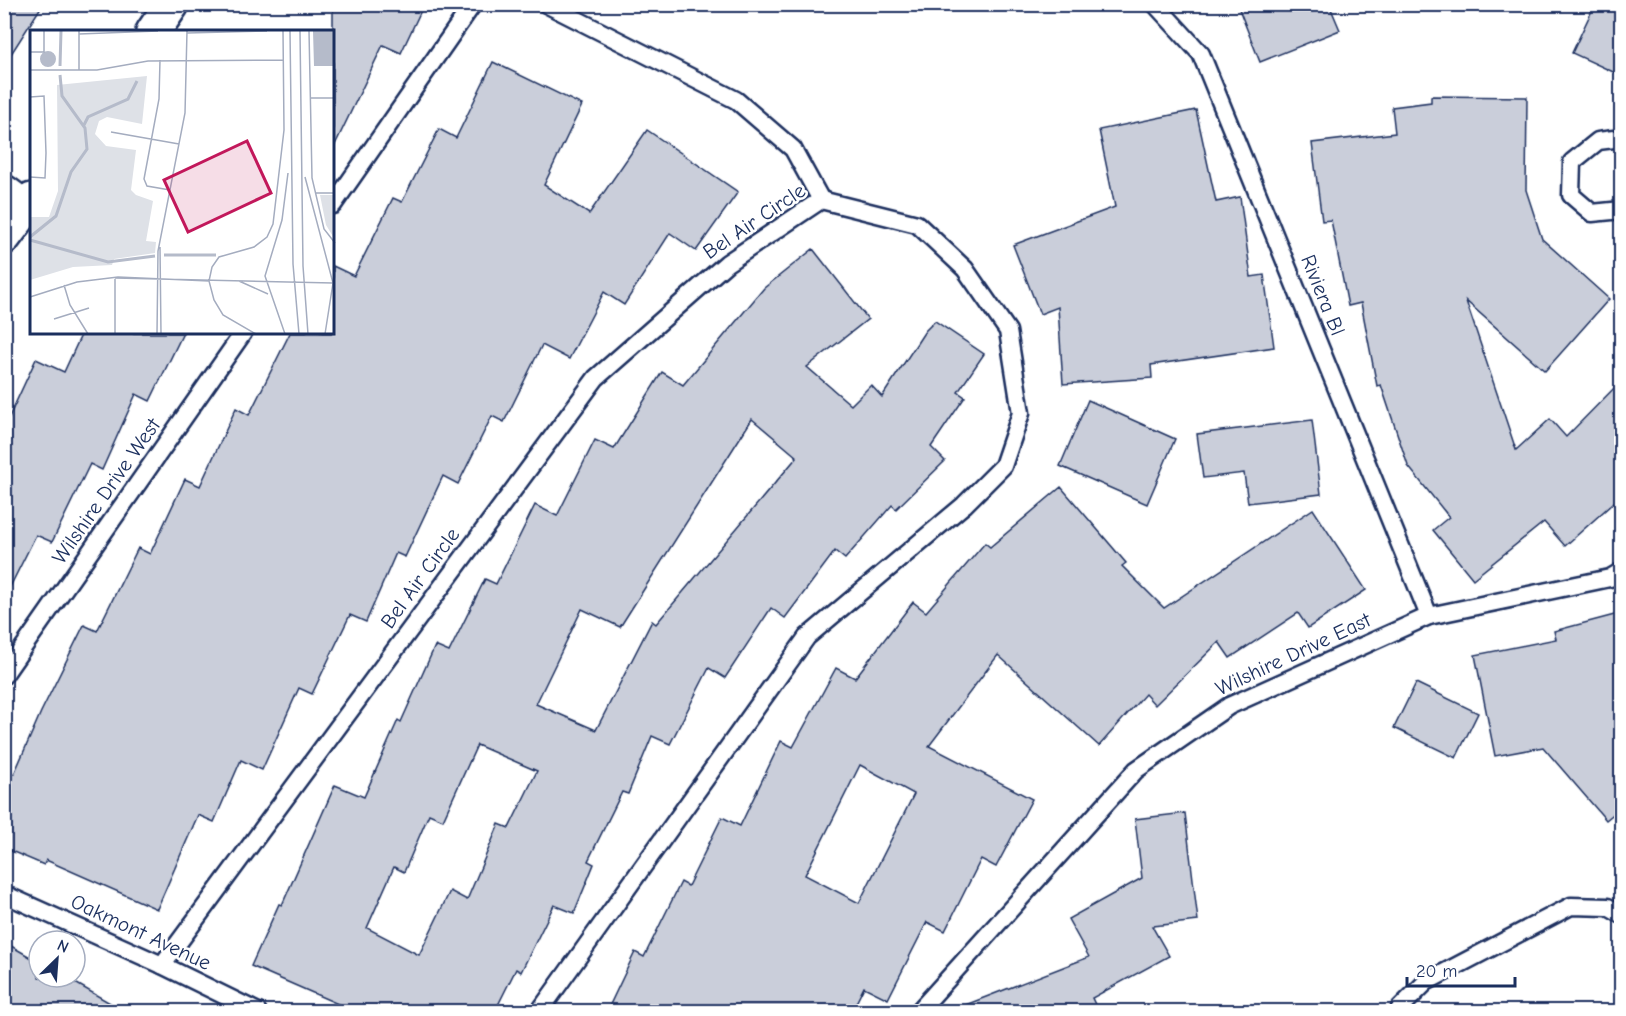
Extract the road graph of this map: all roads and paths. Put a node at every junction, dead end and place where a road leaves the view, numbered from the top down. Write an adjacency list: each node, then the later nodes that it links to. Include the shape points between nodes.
1 (172, 4): 5 (street)
2 (473, 4): 9 (lane)
3 (546, 4): 8 (lane, via 736,100 793,149)
4 (1155, 4): 14 (lane, Riviera Bl, via 1201,54)
5 (154, 30)
6 (1622, 138): 10 (lane, via 1598,141 1572,162 1571,195 1592,213)
7 (21, 200): 11 (street)
8 (821, 200): 18 (lane, Bel Air Circle, via 727,263 596,378); 21 (lane, Bel Air Circle, via 917,224 965,268 996,313 1008,331 1021,413 1003,466 964,505 807,637)
9 (334, 204)
10 (1622, 210)
11 (4, 237)
12 (242, 334): 15 (lane, Wilshire Drive West)
13 (1622, 571): 14 (lane, Wilshire Drive East, via 1610,578)
14 (1429, 616): 22 (lane, Wilshire Drive East, via 1229,706 1136,770)
15 (4, 675)
16 (4, 894): 18 (lane, Oakmont Avenue)
17 (1622, 915): 19 (lane, via 1608,907 1571,906 1426,982)
18 (162, 965): 20 (lane, Oakmont Avenue)
19 (1397, 1010)
20 (258, 1011)
21 (539, 1011)
22 (918, 1011)

